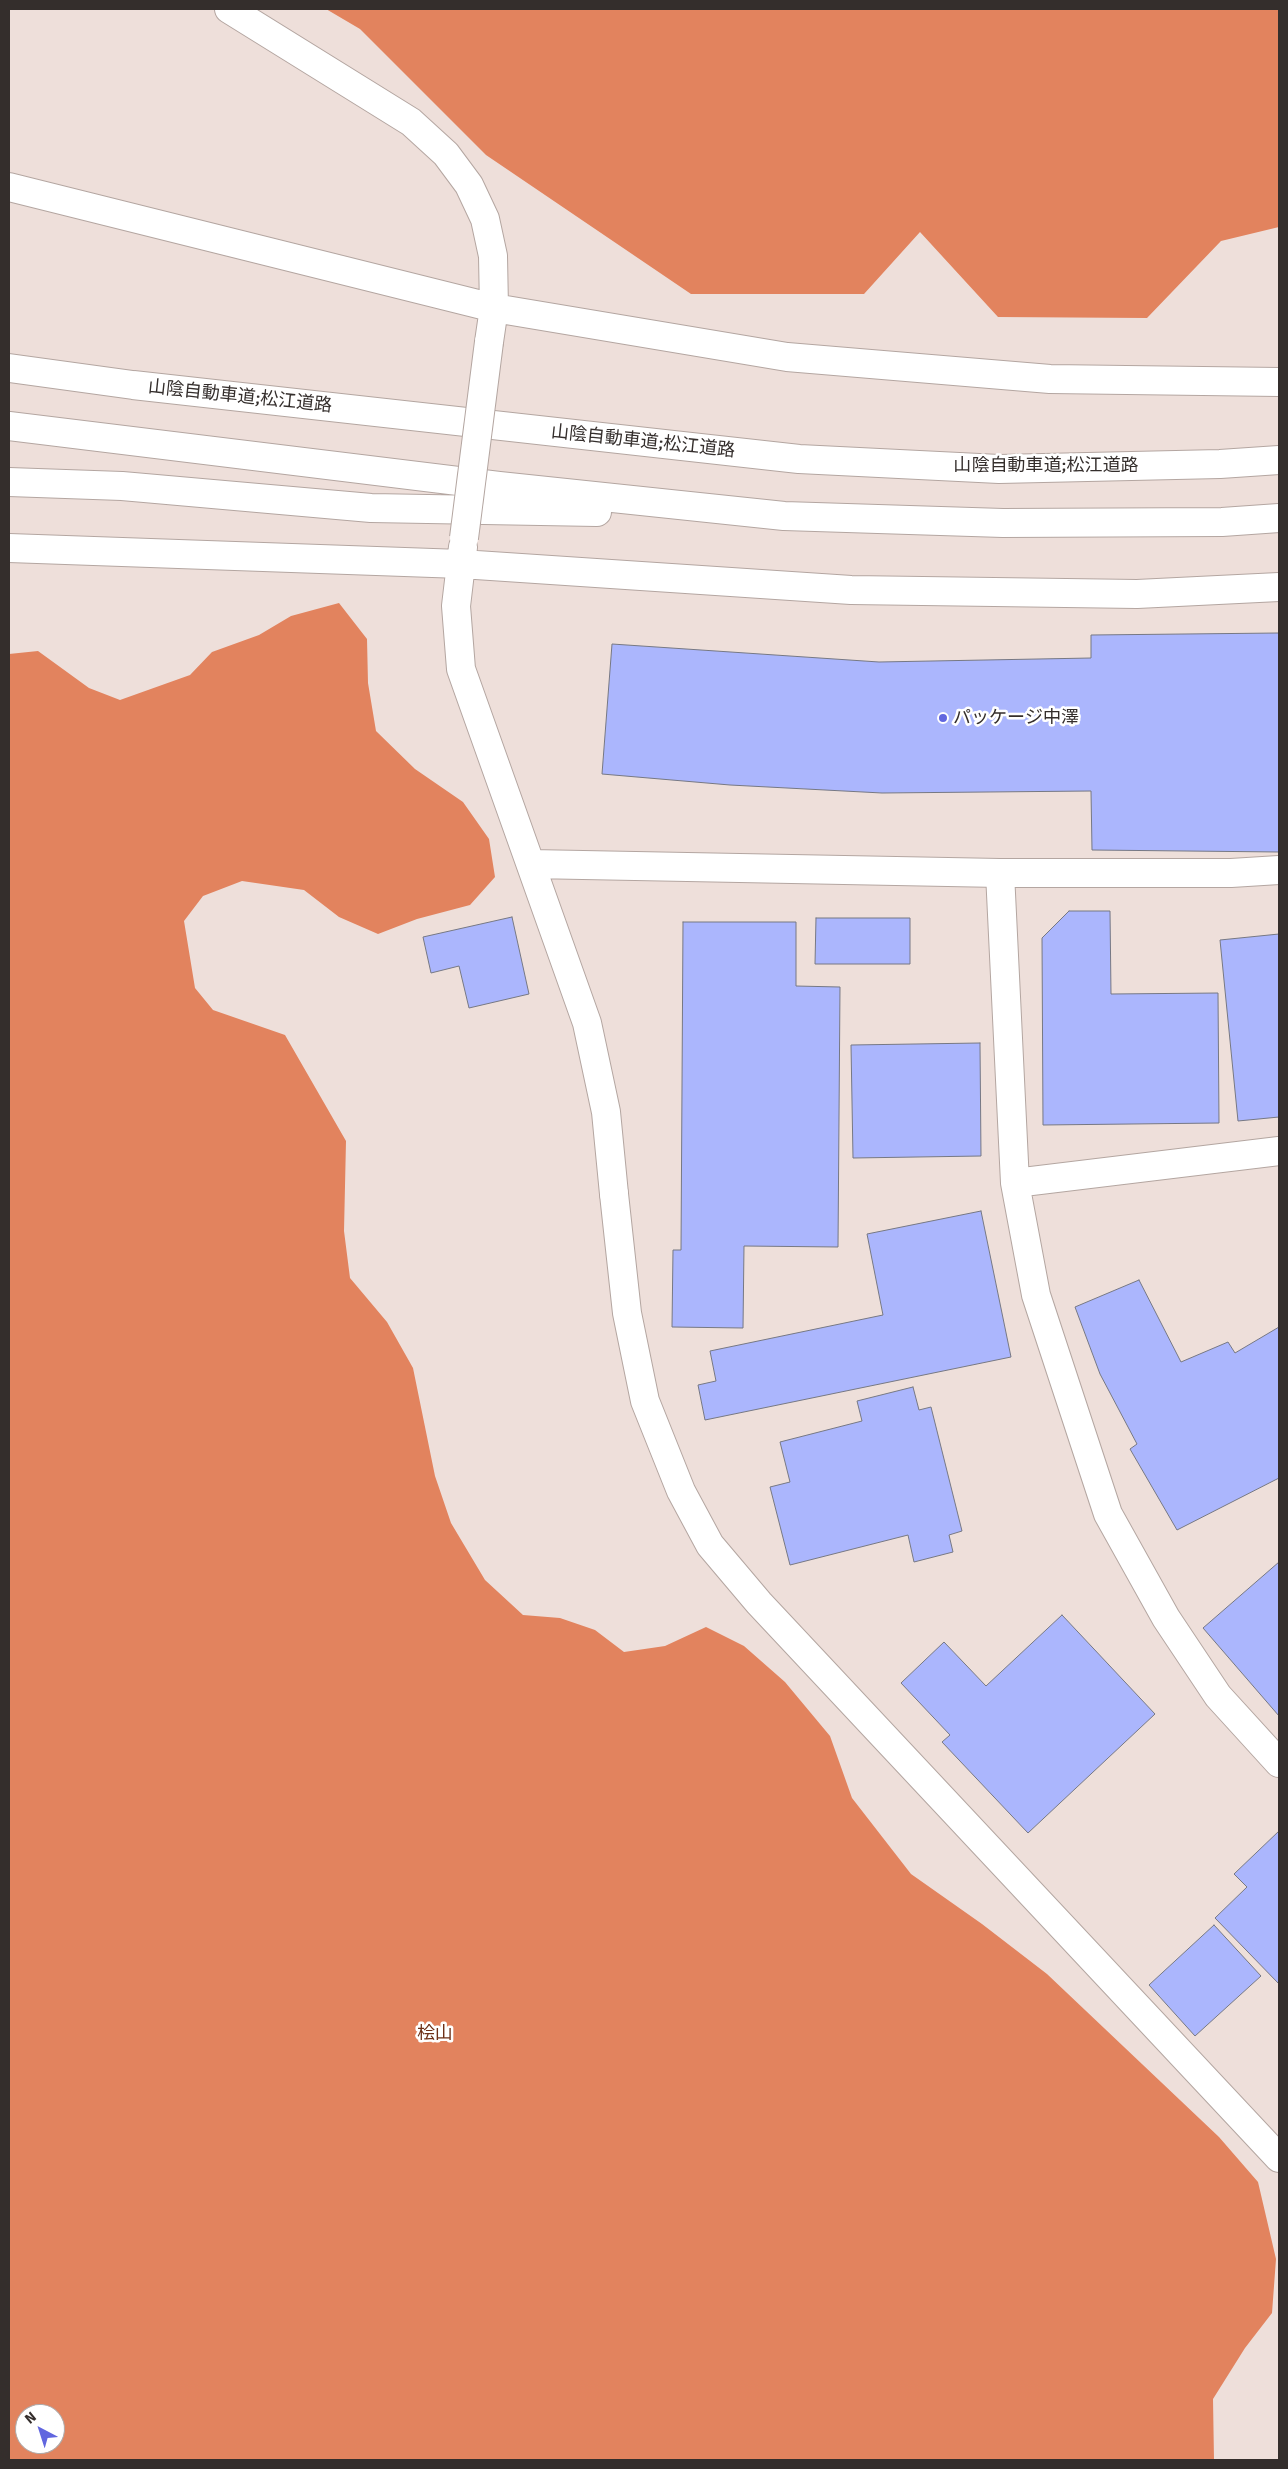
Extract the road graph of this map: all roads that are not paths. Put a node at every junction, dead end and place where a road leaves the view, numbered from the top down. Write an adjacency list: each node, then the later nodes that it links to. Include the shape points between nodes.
1 (229, 9): 3 (main road, via 411,122 446,154 469,185 485,219 494,256)
2 (9, 187): 3 (main road)
3 (494, 308): 5 (main road, via 787,357 1050,380); 14 (main road, bridge)
4 (9, 368): 9 (main road, 山陰自動車道;松江道路, via 133,385 799,459 999,468)
5 (1279, 382)
6 (9, 426): 11 (main road, via 490,485)
7 (1279, 454): 9 (main road)
8 (1279, 460): 9 (main road, 山陰自動車道;松江道路)
9 (1220, 464)
10 (9, 482): 11 (main road, via 122,486 371,508)
11 (784, 516): 12 (main road, via 1003,523 1222,522)
12 (1279, 518)
13 (9, 548): 14 (main road)
14 (461, 564): 15 (main road, via 851,590 1137,594); 16 (main road, via 456,606 461,669)
15 (1279, 587)
16 (531, 864): 18 (main road); 22 (main road, via 587,1023 606,1112 627,1313 645,1401 681,1491 710,1544 759,1603)
17 (1279, 870): 18 (main road)
18 (1000, 873): 20 (main road)
19 (1279, 1150): 20 (main road)
20 (1015, 1183): 21 (main road, via 1036,1295 1108,1514 1166,1618 1218,1696)
21 (1279, 1763)
22 (1279, 2158)

